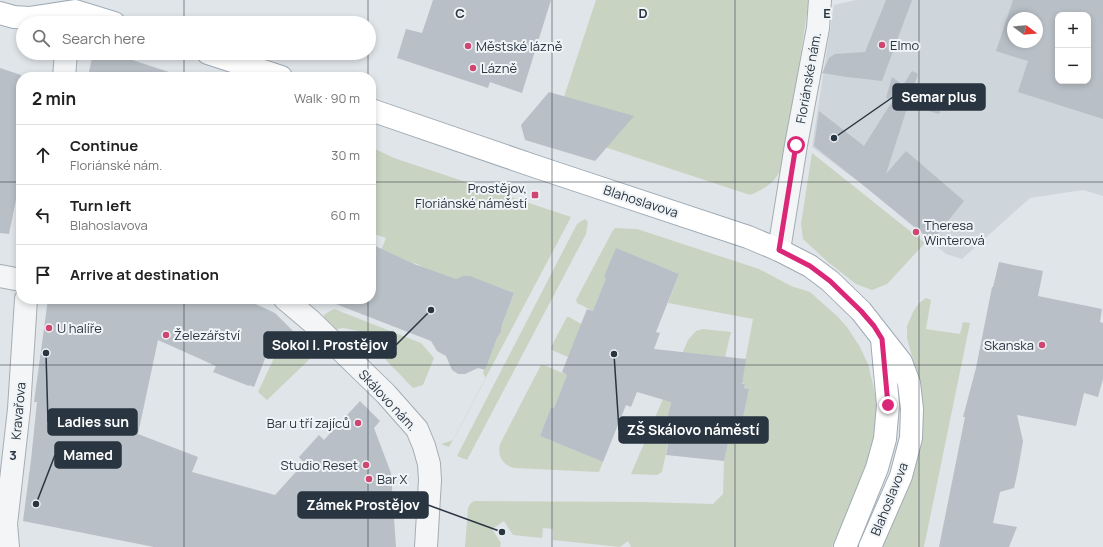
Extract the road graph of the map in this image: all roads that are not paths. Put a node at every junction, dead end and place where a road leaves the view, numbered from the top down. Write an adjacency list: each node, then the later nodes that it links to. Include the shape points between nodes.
1 (820, 0): 12 (street, Floriánské nám., via 818,28)
2 (75, 11): 4 (main road); 5 (main road)
3 (0, 13): 6 (main road)
4 (42, 16)
5 (91, 16)
6 (16, 17)
7 (65, 60): 9 (street)
8 (229, 60): 10 (main road)
9 (64, 72)
10 (266, 72)
11 (376, 112): 12 (main road, Blahoslavova, via 748,237)
12 (779, 250): 17 (main road, Blahoslavova, via 810,266 830,281 861,311)
13 (0, 276): 14 (street)
14 (16, 279)
15 (26, 304): 18 (street, Kravařova, via 20,410 6,524)
16 (291, 304): 19 (street, Skálovo nám., via 386,394 417,429 429,464 430,497)
17 (882, 339): 20 (main road, Blahoslavova, via 888,405 885,440 877,468); 21 (main road, Blahoslavova, via 901,362 909,383 912,410 911,438 901,476)
18 (8, 547)
19 (426, 547)
20 (844, 547)
21 (870, 547)

